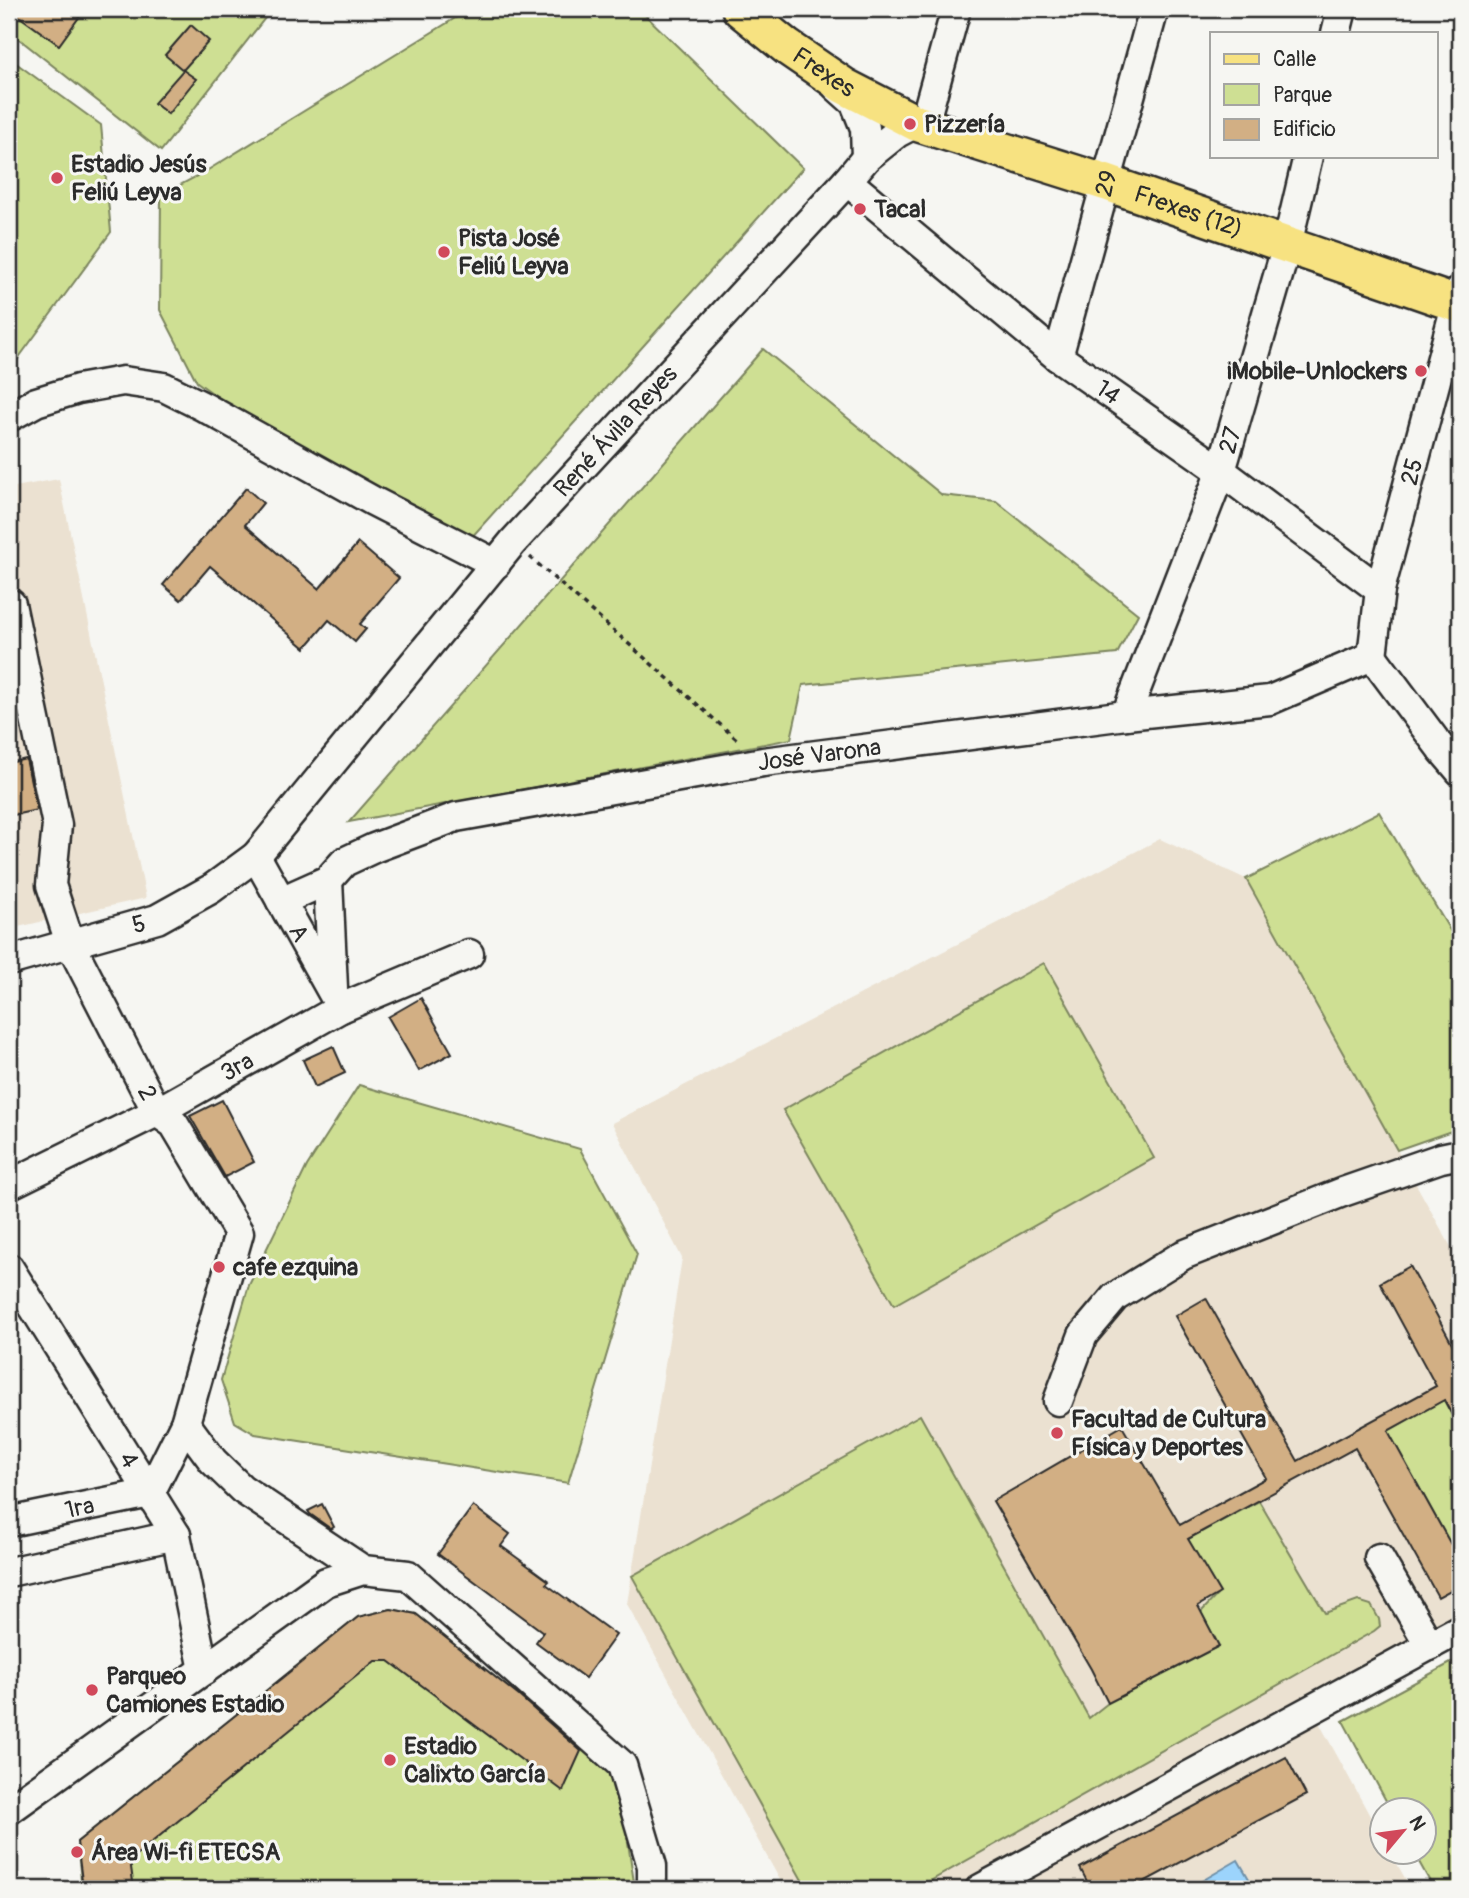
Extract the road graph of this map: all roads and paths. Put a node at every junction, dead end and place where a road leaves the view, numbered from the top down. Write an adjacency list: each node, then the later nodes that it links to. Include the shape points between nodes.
1 (740, 9): 6 (main road, Frexes)
2 (956, 9): 7 (street, René Ávila Reyes, via 928,110)
3 (1154, 9): 11 (street, 29)
4 (1342, 9): 5 (street)
5 (1336, 32)
6 (816, 67): 7 (main road, Frexes); 8 (street, via 855,103 865,128)
7 (916, 123): 8 (street, René Ávila Reyes); 11 (main road, Frexes (12))
8 (866, 158): 10 (street, René Ávila Reyes)
9 (1308, 158): 12 (street, 27)
10 (848, 181): 14 (street, 14); 17 (street, René Ávila Reyes)
11 (1107, 183): 12 (main road, Frexes (12)); 14 (street, 29)
12 (1287, 245): 13 (main road, Frexes (12)); 16 (street, 27)
13 (1459, 300): 19 (street, 25)
14 (1058, 357): 16 (street, 14)
15 (9, 417): 18 (street, via 36,402 78,389 123,381 164,387)
16 (1221, 471): 19 (street, 14); 22 (street, 27)
17 (513, 542): 18 (street, René Ávila Reyes); 23 (path)
18 (496, 564): 25 (street, René Ávila Reyes)
19 (1380, 590): 21 (street, 25)
20 (10, 604): 28 (street, 2, via 57,824 51,885)
21 (1373, 656): 22 (street, José Varona, via 1270,700); 24 (street)
22 (1126, 715): 23 (street, José Varona)
23 (762, 762): 26 (street, José Varona, via 456,817 344,862)
24 (1460, 771)
25 (256, 856): 27 (street, A); 28 (street, 5, via 211,890 157,919)
26 (328, 880): 27 (street, José Varona); 31 (street)
27 (281, 901): 31 (street, A)
28 (70, 943): 30 (street, 5); 32 (street, 2)
29 (469, 954): 31 (street, 3ra)
30 (9, 961)
31 (337, 1001): 32 (street, 3ra)
32 (157, 1112): 34 (street, 3ra); 37 (street, 2, via 174,1124 239,1233)
33 (1460, 1154): 36 (street, via 1343,1192 1183,1255 1115,1297 1083,1335)
34 (9, 1185)
35 (9, 1268): 38 (street, 4)
36 (1058, 1401)
37 (185, 1423): 38 (street); 42 (street, via 213,1461 242,1489)
38 (150, 1493): 39 (street, 1ra); 40 (street, 4)
39 (9, 1522)
40 (176, 1535): 43 (street); 46 (street, 4)
41 (1379, 1558): 45 (street)
42 (363, 1570): 46 (street, via 326,1582); 48 (street, via 408,1575 622,1765 652,1866)
43 (9, 1572)
44 (1460, 1629): 45 (street)
45 (1430, 1646): 49 (street)
46 (204, 1670): 47 (street)
47 (9, 1810)
48 (652, 1889)
49 (980, 1889)

